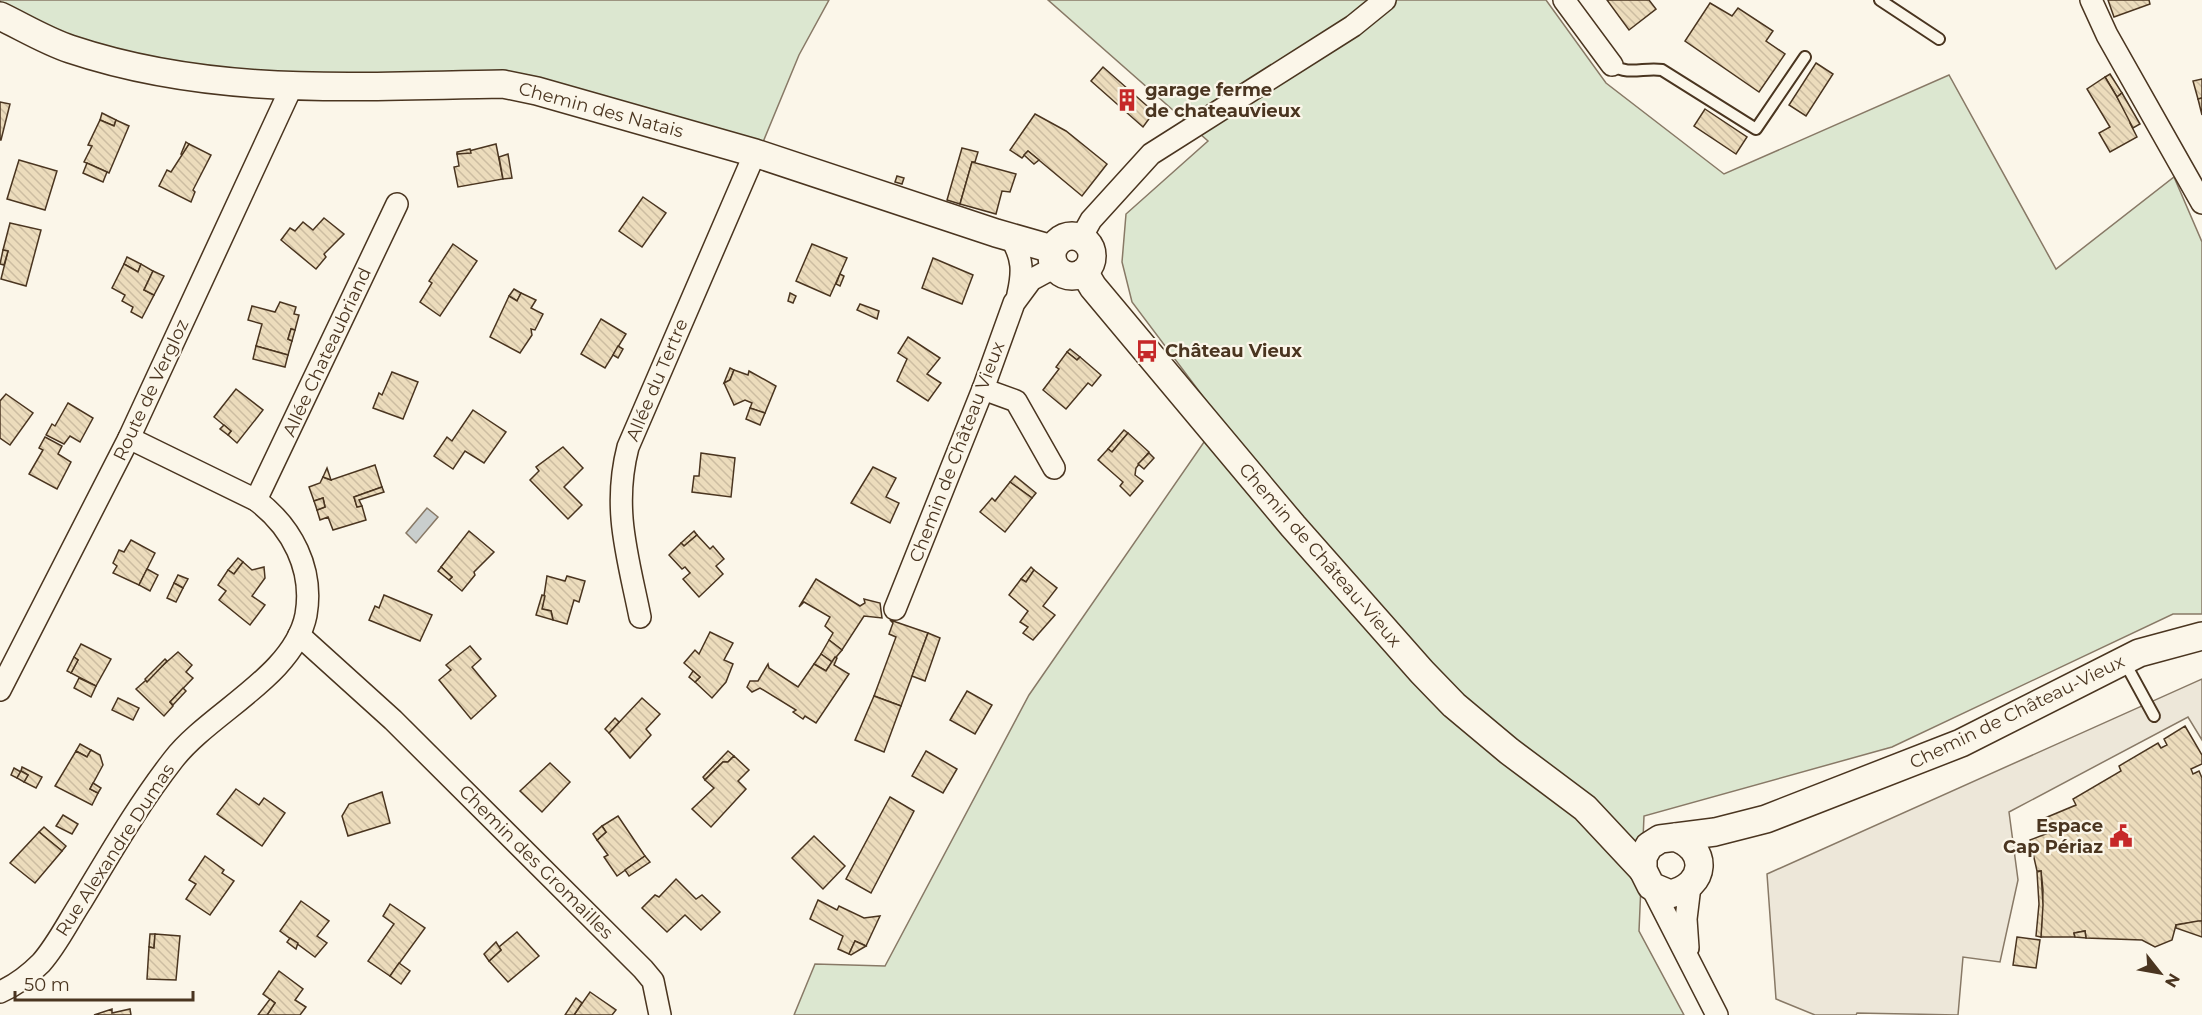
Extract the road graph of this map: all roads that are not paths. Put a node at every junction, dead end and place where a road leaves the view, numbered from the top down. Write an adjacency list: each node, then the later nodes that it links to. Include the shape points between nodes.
1 (1385, 0): 14 (street, via 1353,26 1151,154 1097,213)
2 (1564, 0): 8 (street)
3 (1880, 0): 6 (lane)
4 (2091, 0): 11 (street, via 2107,36)
5 (0, 16): 9 (street, Chemin des Natais, via 68,48 147,70 213,81)
6 (1939, 39)
7 (1805, 57): 8 (lane, via 1756,129 1662,70 1629,72)
8 (1612, 65)
9 (292, 87): 10 (street, Chemin des Natais, via 503,84 572,99); 19 (street, Route de Vergloz)
10 (755, 153): 13 (street, Chemin des Natais); 23 (street, Allée du Tertre, via 628,447 622,471 621,519)
11 (2202, 203)
12 (397, 204): 21 (street, Allée Chateaubriand)
13 (1011, 238): 15 (street, Chemin des Natais); 17 (street, Chemin de Château Vieux, via 1020,253 1023,272)
14 (1081, 238): 15 (street, via 1070,235 1059,240); 16 (street, via 1092,254)
15 (1054, 258): 16 (street, via 1068,276); 17 (street, Chemin de Château Vieux)
16 (1084, 272): 29 (street, Chemin de Château-Vieux, via 1293,526 1422,672 1509,751)
17 (1018, 295): 18 (street, Chemin de Château Vieux)
18 (983, 389): 20 (street, via 1016,401); 22 (street, Chemin de Château Vieux)
19 (129, 438): 21 (street, Rue Alexandre Dumas); 27 (street, Route de Vergloz)
20 (1054, 468)
21 (256, 500): 24 (street, Rue Alexandre Dumas, via 275,514 304,564 308,594)
22 (895, 609)
23 (640, 617)
24 (299, 635): 35 (street, Rue Alexandre Dumas, via 263,680 192,738 174,759 146,796 40,963); 36 (street, Chemin des Gromailles, via 393,720 643,969 653,981)
25 (2202, 636): 26 (street, Chemin de Château-Vieux, via 2139,653)
26 (2124, 661): 28 (lane); 30 (street, Chemin de Château-Vieux, via 1961,742)
27 (0, 690)
28 (2154, 716)
29 (1585, 808): 31 (street, Chemin de Château-Vieux); 32 (street, Chemin de Château-Vieux)
30 (1766, 819): 31 (street, Chemin de Château-Vieux, via 1715,832); 33 (street, Chemin de Château-Vieux, via 1717,852)
31 (1667, 838): 32 (street, via 1649,846 1643,857); 33 (street, via 1685,840 1694,849 1699,860)
32 (1647, 878): 33 (street, via 1670,894); 34 (street)
33 (1694, 879): 34 (street, via 1686,919)
34 (1689, 958): 37 (street)
35 (0, 992)
36 (660, 1015)
37 (1717, 1015)

